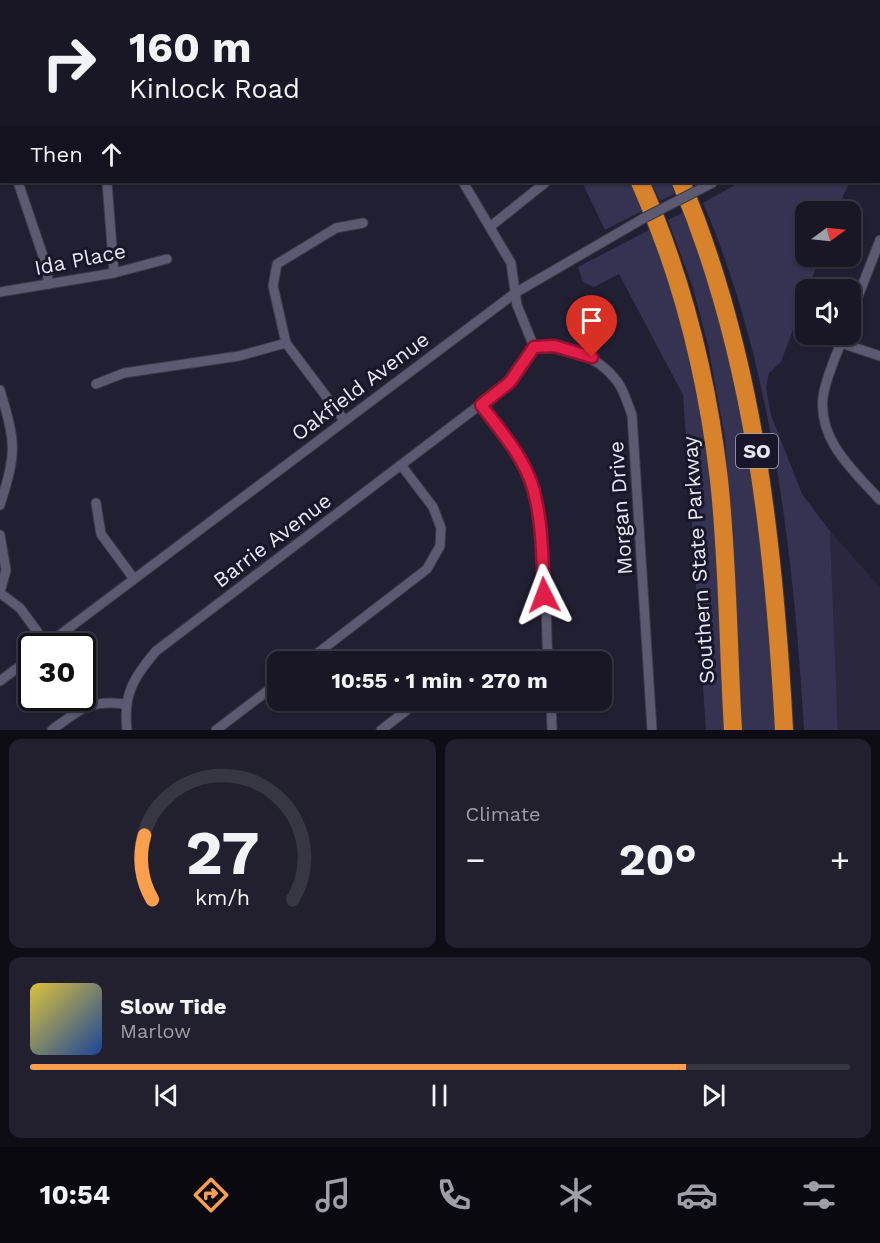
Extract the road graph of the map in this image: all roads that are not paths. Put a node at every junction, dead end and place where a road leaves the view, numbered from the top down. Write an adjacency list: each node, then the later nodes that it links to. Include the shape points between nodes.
1 (0, 102): 2 (street)
2 (0, 108)
3 (18, 183): 15 (street)
4 (107, 183): 14 (street)
5 (465, 183): 11 (street)
6 (545, 183): 11 (street)
7 (639, 183): 51 (highway, Southern State Parkway / SO, via 679,287 706,397 719,481)
8 (681, 183): 52 (highway, SO, via 703,235 730,326 760,468 773,561)
9 (712, 183): 18 (street, Oakfield Avenue, bridge)
10 (363, 223): 19 (street, via 336,228 277,264 273,286)
11 (491, 226): 18 (street, via 511,263)
12 (879, 247): 16 (street)
13 (167, 259): 14 (street, Ida Place)
14 (114, 273): 15 (street, Ida Place)
15 (49, 284): 17 (street, Ida Place)
16 (861, 290)
17 (0, 292)
18 (515, 293): 22 (street); 27 (street, Oakfield Avenue)
19 (286, 343): 24 (street, via 239,356 124,373); 27 (street)
20 (841, 345): 29 (street, via 823,398 824,419 834,446)
21 (856, 345): 23 (street)
22 (534, 347): 26 (street, Barrie Avenue, via 514,375); 50 (street, Morgan Drive, via 554,346 592,357 618,382 632,416)
23 (880, 356)
24 (96, 384)
25 (0, 390): 31 (street, via 14,438 12,467)
26 (481, 405): 28 (street, Barrie Avenue); 38 (street, via 514,450 532,487 541,532)
27 (344, 420): 33 (street, Oakfield Avenue)
28 (401, 465): 37 (street, via 433,507 441,528 440,546 427,569); 42 (street, Barrie Avenue, via 156,651 133,683)
29 (880, 500)
30 (96, 503): 33 (street, via 101,534)
31 (0, 505)
32 (0, 535): 34 (street, via 6,570)
33 (134, 579): 36 (street, Oakfield Avenue)
34 (0, 592): 35 (street, via 20,608)
35 (37, 633)
36 (63, 633)
37 (320, 651)
38 (548, 651)
39 (18, 668): 40 (street)
40 (0, 681)
41 (267, 691): 47 (street)
42 (125, 704): 45 (street, via 86,705); 46 (street, Barrie Avenue)
43 (406, 711): 48 (street)
44 (551, 711): 49 (street)
45 (52, 730)
46 (127, 730)
47 (216, 730)
48 (381, 730)
49 (552, 730)
50 (652, 730)
51 (733, 730)
52 (784, 730)

